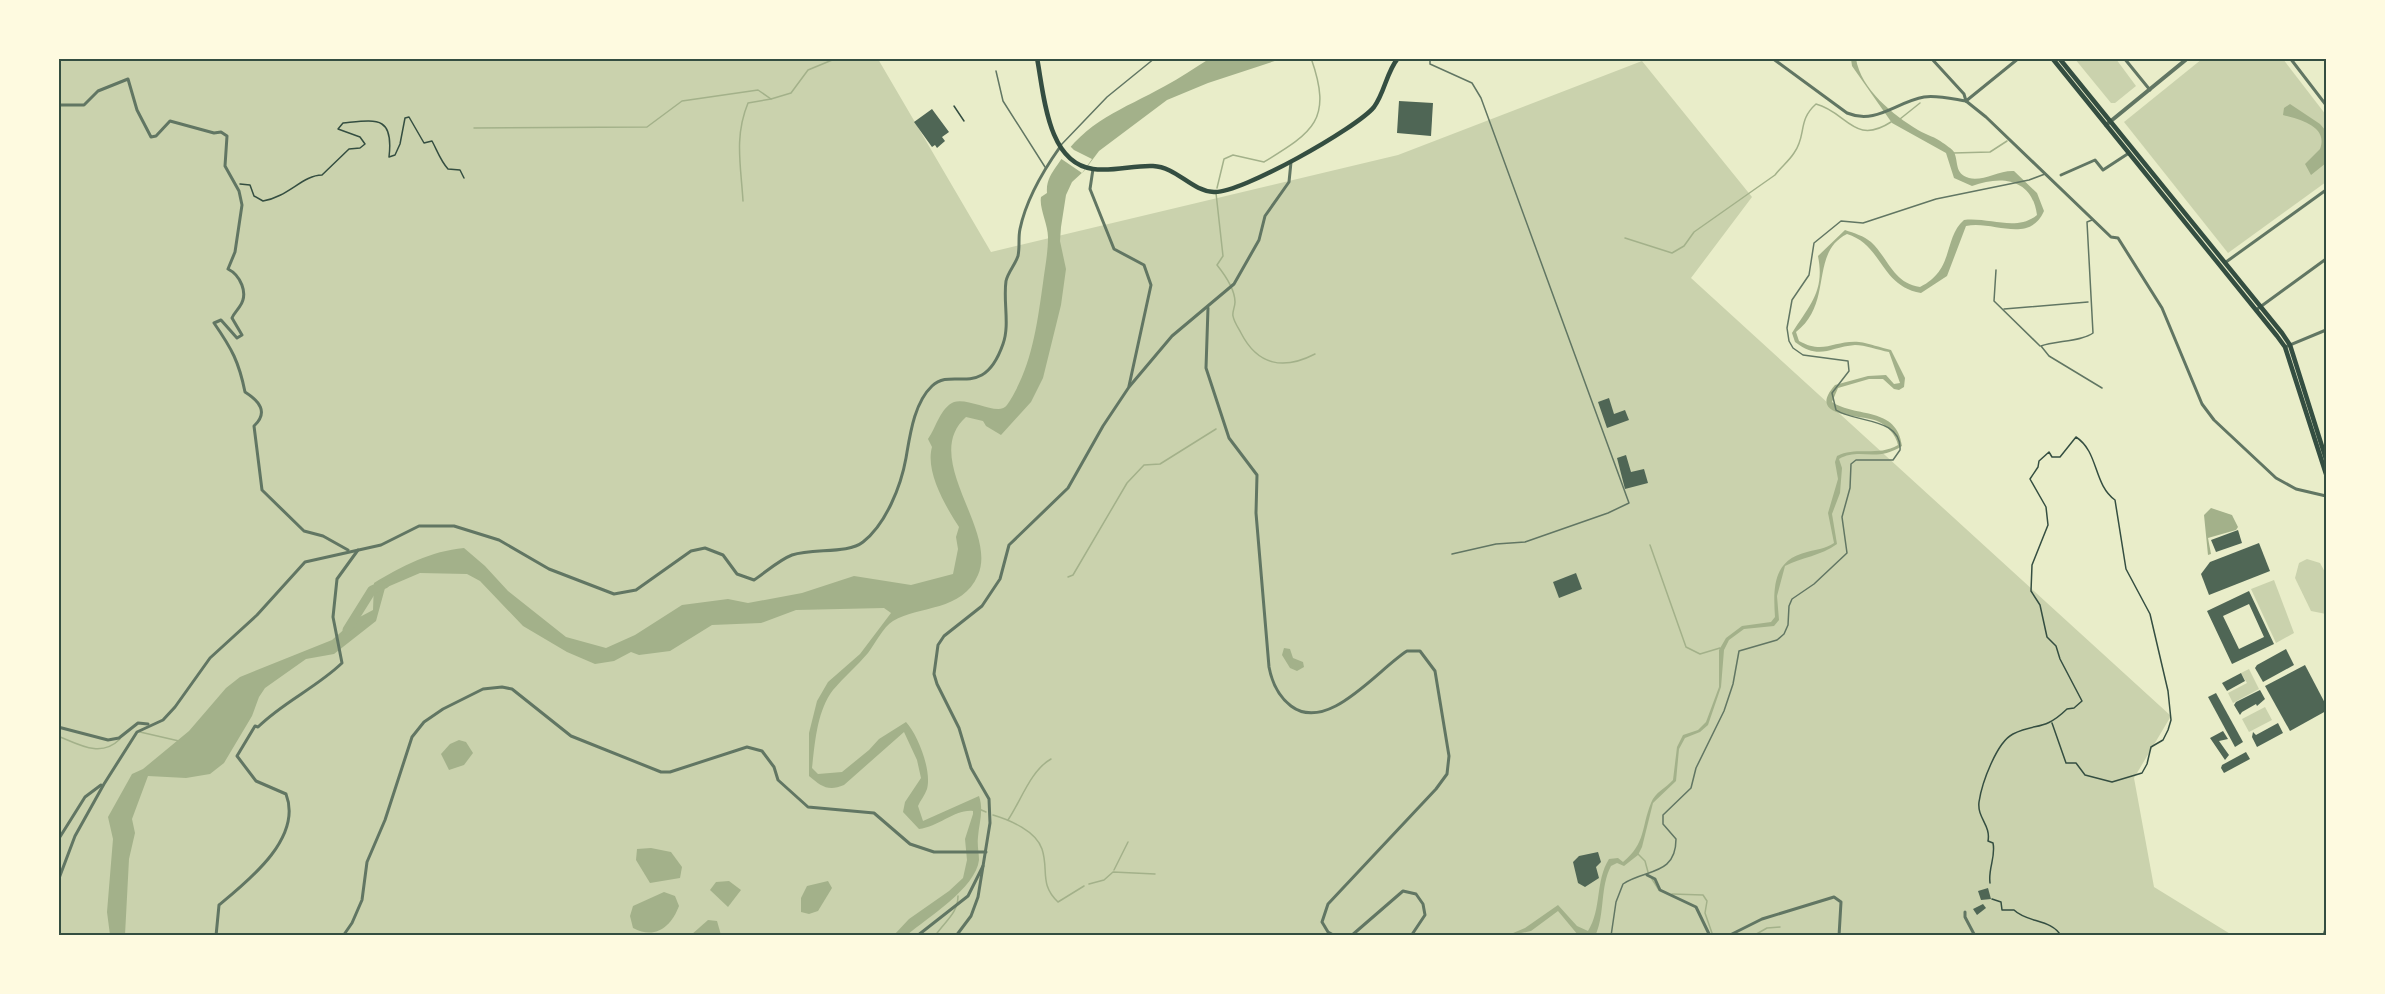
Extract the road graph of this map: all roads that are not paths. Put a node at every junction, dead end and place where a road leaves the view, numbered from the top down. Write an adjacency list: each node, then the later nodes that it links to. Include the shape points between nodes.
1 (1037, 58): 19 (main road)
2 (1155, 58): 19 (lane, via 1107,97 1067,136)
3 (1398, 58): 21 (main road, via 1369,112)
4 (1431, 58): 46 (lane, via 1430,64 1472,83 1481,98 1629,503 1525,542)
5 (1773, 58): 15 (street, via 1847,114 1857,117 1875,116 1924,97)
6 (1931, 58): 15 (street)
7 (2019, 58): 15 (street)
8 (2052, 58): 18 (main road)
9 (2059, 58): 18 (main road)
10 (2124, 58): 14 (street)
11 (2188, 58): 14 (street)
12 (2290, 58): 17 (street)
13 (996, 71): 22 (lane, via 1003,101)
14 (2150, 90): 18 (street)
15 (1966, 101): 24 (street)
16 (58, 105): 44 (street, via 84,105 98,91 128,79 137,110 151,137 170,121 227,136 225,166 239,191 242,218 236,252 228,269 241,284 241,305 232,318 242,335 237,338 220,320 214,323 239,363 245,392 260,403 260,421 254,426 262,490 304,531)
17 (2326, 105)
18 (2108, 123): 20 (main road); 29 (main road)
19 (1061, 148): 22 (street); 23 (main road)
20 (2129, 153): 25 (street, via 2103,170 2095,160); 29 (main road)
21 (1291, 162): 23 (main road, via 1236,189 1218,192 1203,190 1173,170 1153,166); 32 (street, via 1289,182 1265,216 1249,259 1234,284)
22 (1046, 168): 45 (street, via 1024,213 1017,258 1007,275 1003,344 986,372 977,379 946,379 926,393 909,434 903,471 884,516 853,549 814,550 790,556 754,580 737,574 723,555 705,548 691,551 636,590 622,594 565,576 499,540 454,526 419,526)
23 (1091, 168): 38 (street, via 1090,189 1114,249 1144,265 1151,285)
24 (2046, 173): 27 (street); 53 (lane, via 1936,199 1863,224 1841,221 1814,243 1809,275 1792,300 1789,340 1803,355 1848,361 1850,371 1832,393 1836,411 1852,419 1877,421 1895,434 1900,450 1893,460 1856,460 1851,464 1850,488 1842,517 1847,553 1792,599 1784,634 1777,640 1739,651 1724,711 1696,768 1691,788 1663,815 1663,824 1676,839 1676,850 1665,867)
25 (2061, 175)
26 (2326, 190): 29 (street)
27 (2096, 220): 31 (lane, via 2087,222); 43 (street, via 2111,237 2118,238 2133,258 2162,308 2202,404 2214,420 2276,478 2296,489)
28 (2326, 259): 33 (street)
29 (2223, 265): 33 (main road)
30 (1996, 270): 34 (lane, via 1994,301)
31 (2090, 302): 34 (lane); 36 (lane, via 2093,333)
32 (1208, 308): 38 (street, via 1172,336); 62 (street, via 1206,368 1229,438 1257,475 1269,667 1276,688 1299,712 1315,714 1360,690 1407,651 1420,651 1430,661 1438,681 1449,756 1447,774 1328,904 1322,922)
33 (2258, 308): 37 (main road)
34 (2003, 309): 36 (lane)
35 (2326, 330): 37 (street)
36 (2041, 346): 39 (lane, via 2049,356)
37 (2287, 346): 40 (main road)
38 (1129, 387): 51 (street, via 1068,488 1009,545 1000,579 982,606 938,645 934,674 937,684 959,729 971,768 989,799)
39 (2102, 388)
40 (2322, 449): 41 (main road); 42 (main road)
41 (2326, 459)
42 (2326, 474)
43 (2326, 496)
44 (349, 550): 45 (street); 47 (street, via 305,562 295,570 257,615 210,658 175,708 163,720)
45 (358, 550): 58 (street, via 337,579 333,617 342,663 277,709 258,728 255,726 237,756 256,781 286,794 291,806 280,842 259,873 219,905)
46 (1452, 554)
47 (149, 724): 48 (street, via 138,723 119,738 108,740); 49 (street, via 137,732)
48 (58, 728)
49 (104, 784): 50 (street, via 85,797); 54 (street, via 75,836)
50 (58, 840)
51 (986, 852): 52 (street); 59 (street, via 934,852 910,844 874,813 808,807 783,786 770,759 755,747 661,772 581,741 512,689 490,687 443,709 424,722 412,737 367,862 362,900)
52 (984, 865): 60 (street, via 968,896); 61 (street, via 978,897)
53 (1647, 875): 65 (lane, via 1623,884); 66 (street, via 1655,879 1660,890 1696,907)
54 (58, 881)
55 (1965, 912): 69 (street)
56 (58, 921): 57 (street)
57 (58, 935)
58 (216, 936)
59 (343, 936)
60 (917, 936)
61 (956, 936)
62 (1335, 936)
63 (1351, 936): 64 (street, via 1403,891 1416,894 1425,915)
64 (1411, 936)
65 (1611, 936)
66 (1710, 936)
67 (1728, 936): 68 (street, via 1762,919 1834,897 1841,902)
68 (1839, 936)
69 (1975, 936)

